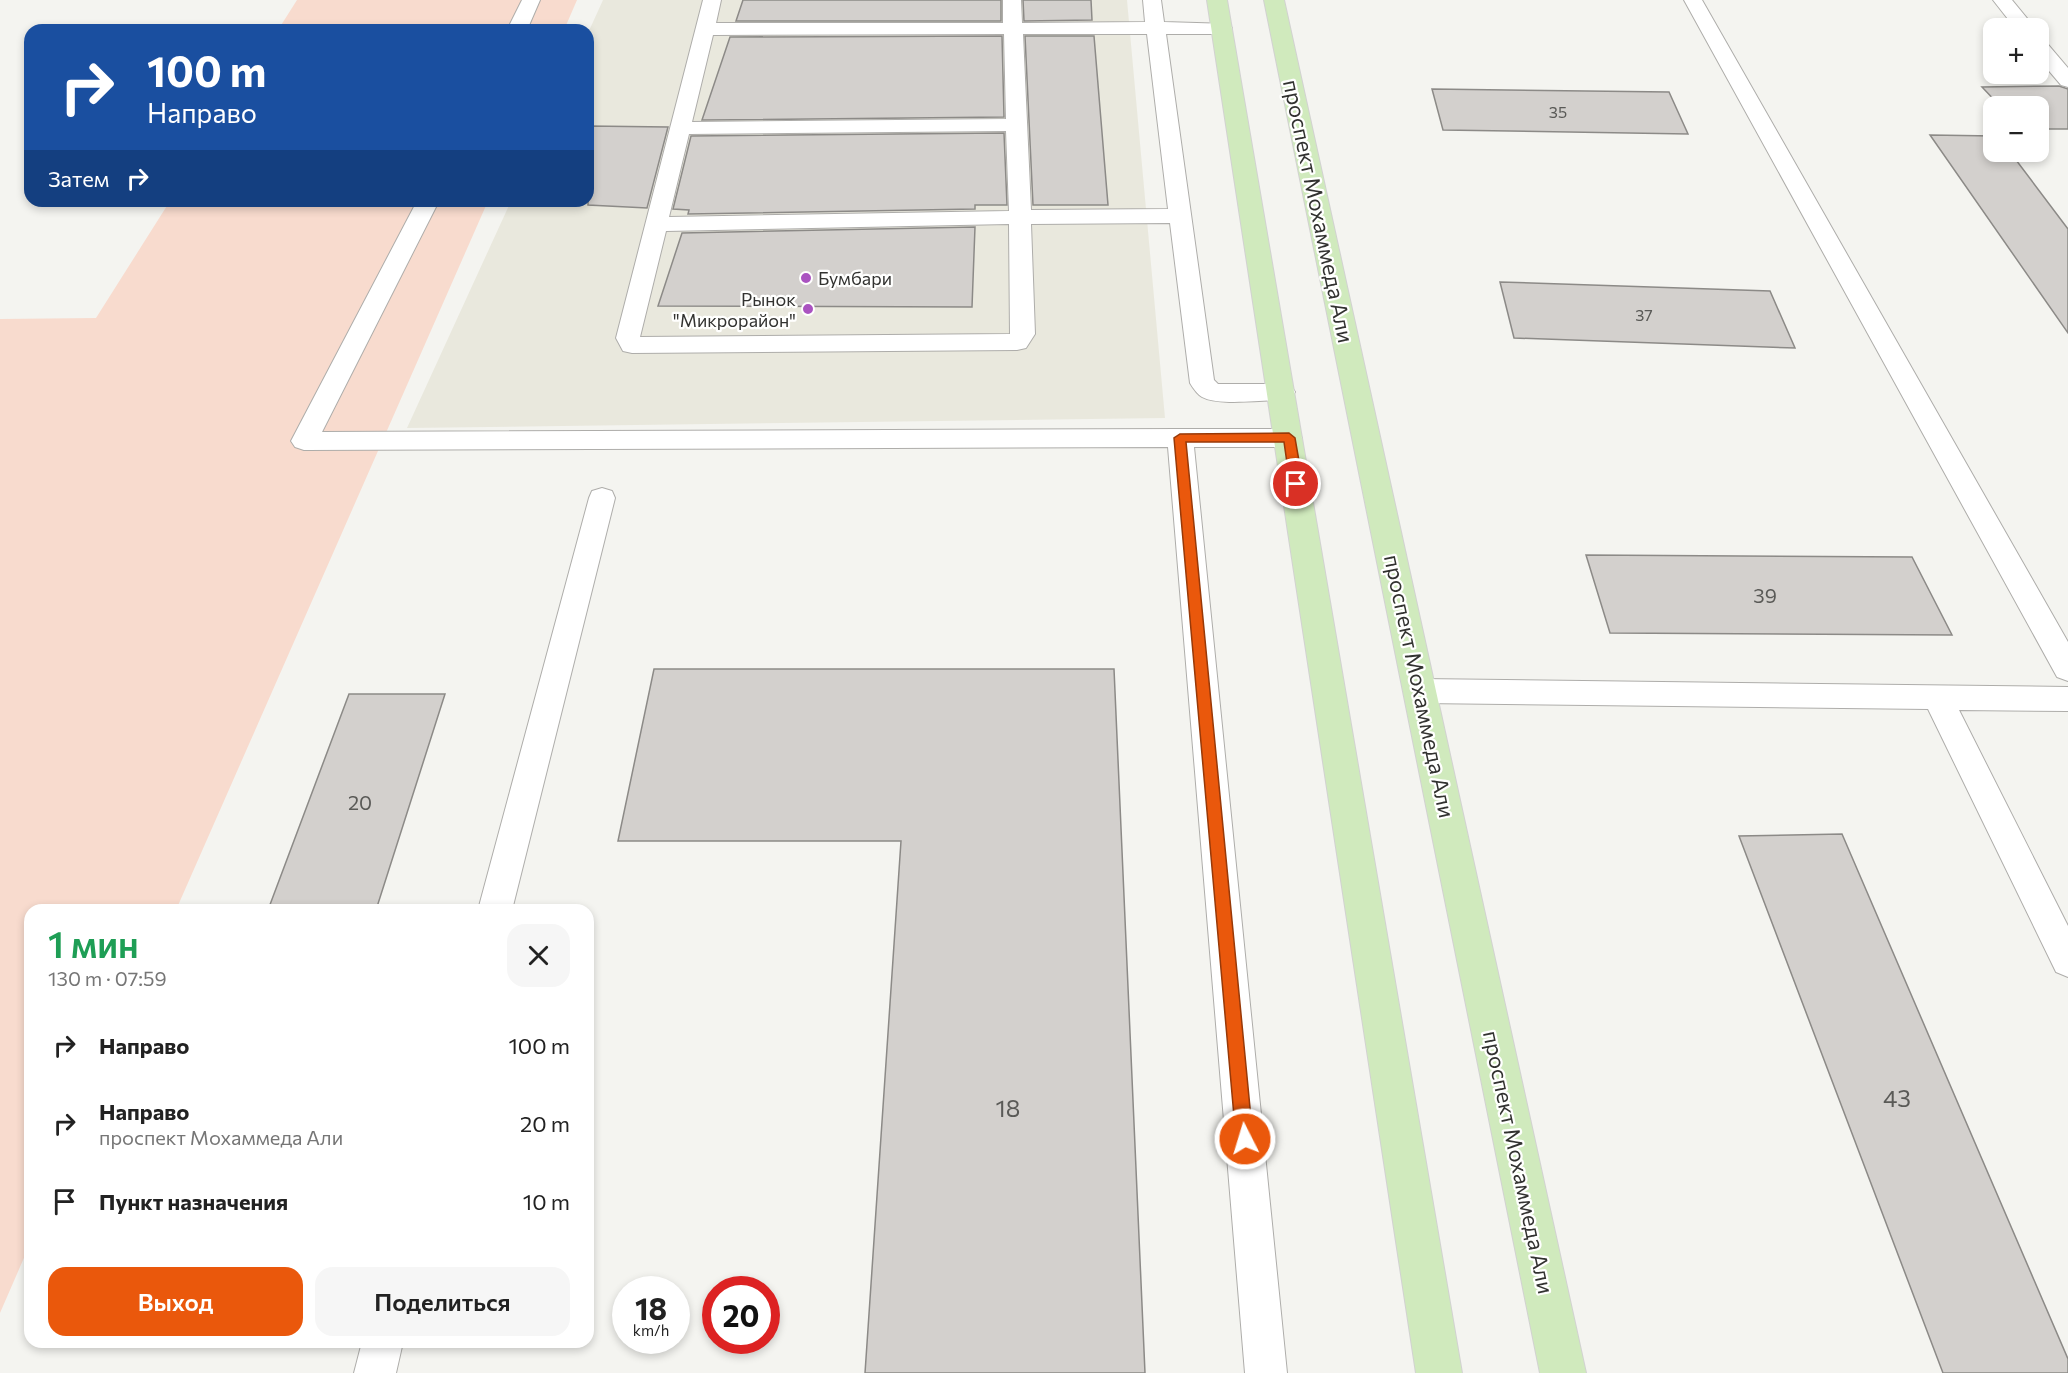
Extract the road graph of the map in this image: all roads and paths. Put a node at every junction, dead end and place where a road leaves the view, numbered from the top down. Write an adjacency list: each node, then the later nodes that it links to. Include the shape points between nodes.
1 (531, 0): 10 (lane)
2 (712, 0): 13 (lane)
3 (1012, 0): 11 (lane)
4 (1152, 0): 12 (lane)
5 (1274, 0): 27 (main road, проспект Мохаммеда Али)
6 (1693, 0): 26 (lane)
7 (2002, 0): 9 (lane)
8 (1220, 14): 12 (lane); 22 (main road)
9 (2017, 18)
10 (520, 24)
11 (1013, 29): 12 (lane); 13 (lane); 16 (lane)
12 (1155, 29): 19 (lane)
13 (705, 30): 17 (lane)
14 (2049, 58): 15 (lane)
15 (2068, 81)
16 (1017, 125): 17 (lane); 20 (lane)
17 (680, 128): 21 (lane)
18 (425, 207): 23 (lane, via 304,441)
19 (1179, 216): 20 (lane); 22 (lane, via 1203,383 1217,392)
20 (1020, 217): 21 (lane); 21 (lane, via 1023,334 1017,342 1010,343 632,345 628,338)
21 (656, 224)
22 (1282, 392): 24 (main road)
23 (1180, 438): 24 (lane); 34 (lane)
24 (1289, 438): 35 (main road)
25 (602, 498): 30 (lane)
26 (2068, 669)
27 (1421, 691): 28 (lane); 36 (main road, проспект Мохаммеда Али)
28 (1938, 698): 29 (lane); 31 (lane)
29 (2068, 699)
30 (497, 904)
31 (2068, 961)
32 (381, 1348): 33 (lane)
33 (375, 1373)
34 (1266, 1373)
35 (1439, 1373)
36 (1563, 1373)

